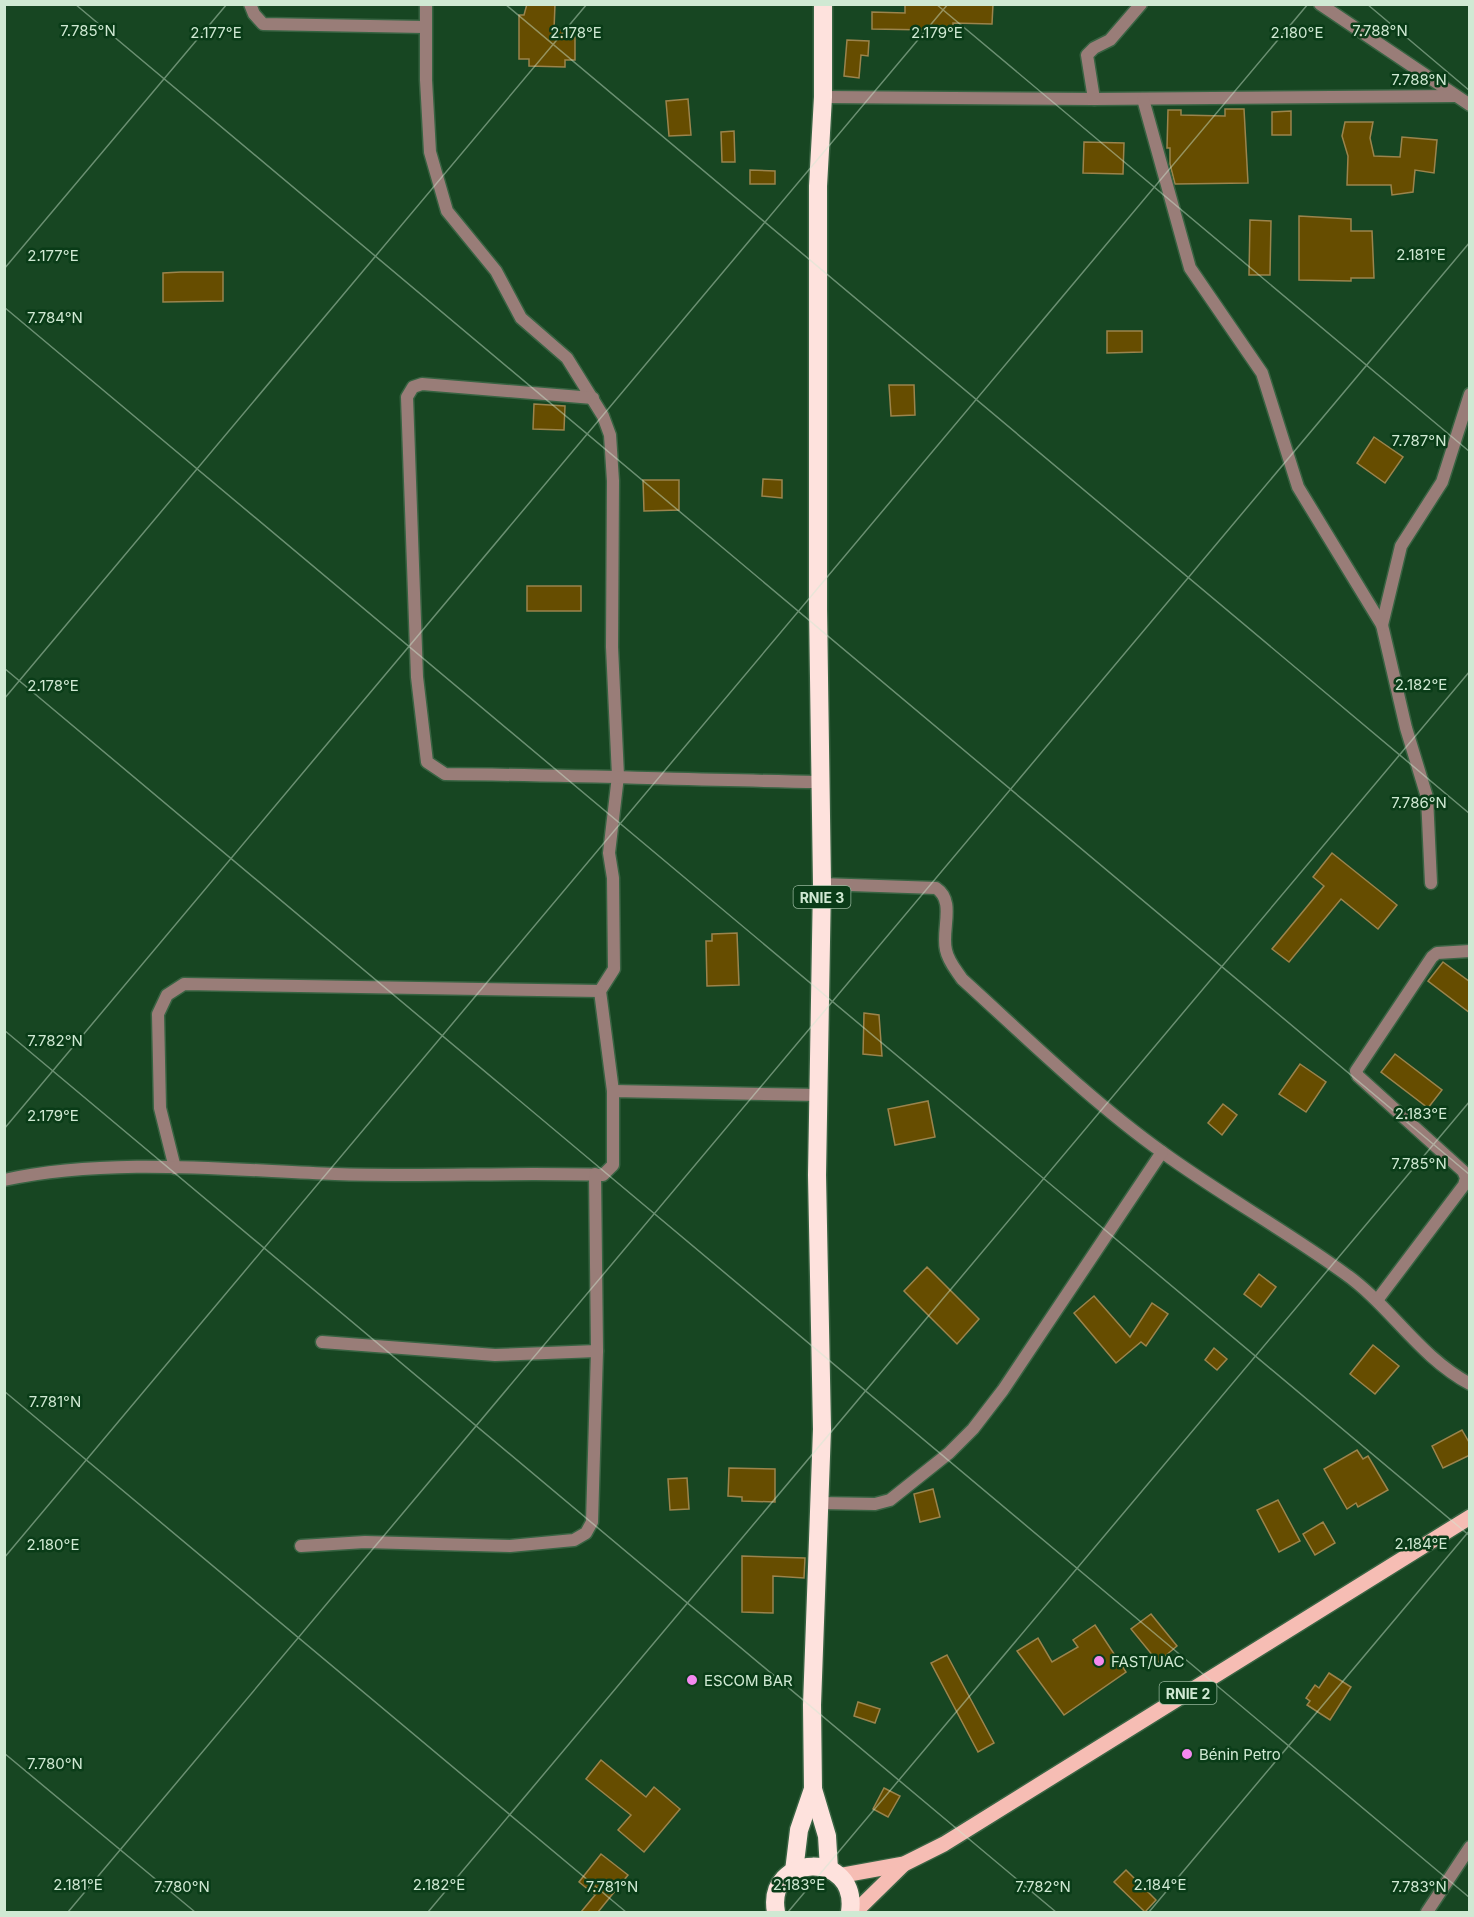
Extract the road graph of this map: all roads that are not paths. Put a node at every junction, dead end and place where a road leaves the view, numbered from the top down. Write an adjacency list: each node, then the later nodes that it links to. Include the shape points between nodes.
1 (250, 4): 6 (street, via 263,24)
2 (426, 4): 6 (street)
3 (823, 4): 8 (highway, RNIE 3)
4 (1141, 4): 9 (street, via 1110,40 1087,55)
5 (1320, 4): 7 (street)
6 (424, 27): 13 (street, via 430,152 447,211 496,271 521,318 567,358)
7 (1455, 96): 10 (street); 11 (street)
8 (823, 97): 9 (street); 16 (highway, RNIE 3, via 818,186)
9 (1094, 99): 10 (street)
10 (1143, 99): 14 (street, via 1190,268 1262,373 1298,488)
11 (1470, 105)
12 (1470, 394): 14 (street, via 1443,482 1401,546)
13 (593, 398): 15 (street, via 610,435 612,658); 15 (street, via 422,384 413,387 407,397 417,677 427,762 444,774)
14 (1382, 625): 17 (street, via 1427,797)
15 (618, 776): 16 (street); 20 (street, via 609,853 614,969)
16 (819, 782): 18 (highway, RNIE 3)
17 (1431, 883)
18 (822, 884): 22 (highway, RNIE 3); 23 (street, via 936,888 943,892 945,950 962,979)
19 (1470, 951): 27 (street, via 1437,953 1432,957 1356,1071 1463,1170 1466,1178)
20 (600, 991): 21 (street); 24 (street, via 184,984 167,995 158,1014 160,1108)
21 (613, 1090): 22 (street); 25 (street, via 613,1165 603,1175)
22 (819, 1095): 31 (highway, RNIE 3)
23 (1162, 1152): 27 (street); 31 (street, via 1003,1390 950,1453 890,1500 875,1504)
24 (175, 1168): 25 (street, via 336,1174); 26 (street, via 35,1173)
25 (595, 1174): 29 (street)
26 (4, 1180)
27 (1378, 1299): 30 (street, via 1436,1362)
28 (322, 1342): 29 (street, via 495,1355)
29 (597, 1352): 33 (street, via 592,1522 586,1533 574,1540 510,1546 365,1542)
30 (1470, 1384)
31 (820, 1503): 34 (highway, RNIE 3, via 812,1705)
32 (1470, 1517): 36 (main road, RNIE 2, via 985,1820)
33 (301, 1546)
34 (813, 1789): 37 (highway, RNIE 3, via 799,1830); 38 (highway, RNIE 3)
35 (1470, 1847): 41 (street)
36 (904, 1864): 38 (main road, RNIE 2); 40 (main road, RNIE 2)
37 (794, 1871): 38 (highway, RNIE 2, via 805,1867); 39 (highway, via 780,1885)
38 (834, 1872): 40 (highway, RNIE 2, via 848,1889)
39 (774, 1910)
40 (853, 1912)
41 (1427, 1912)

